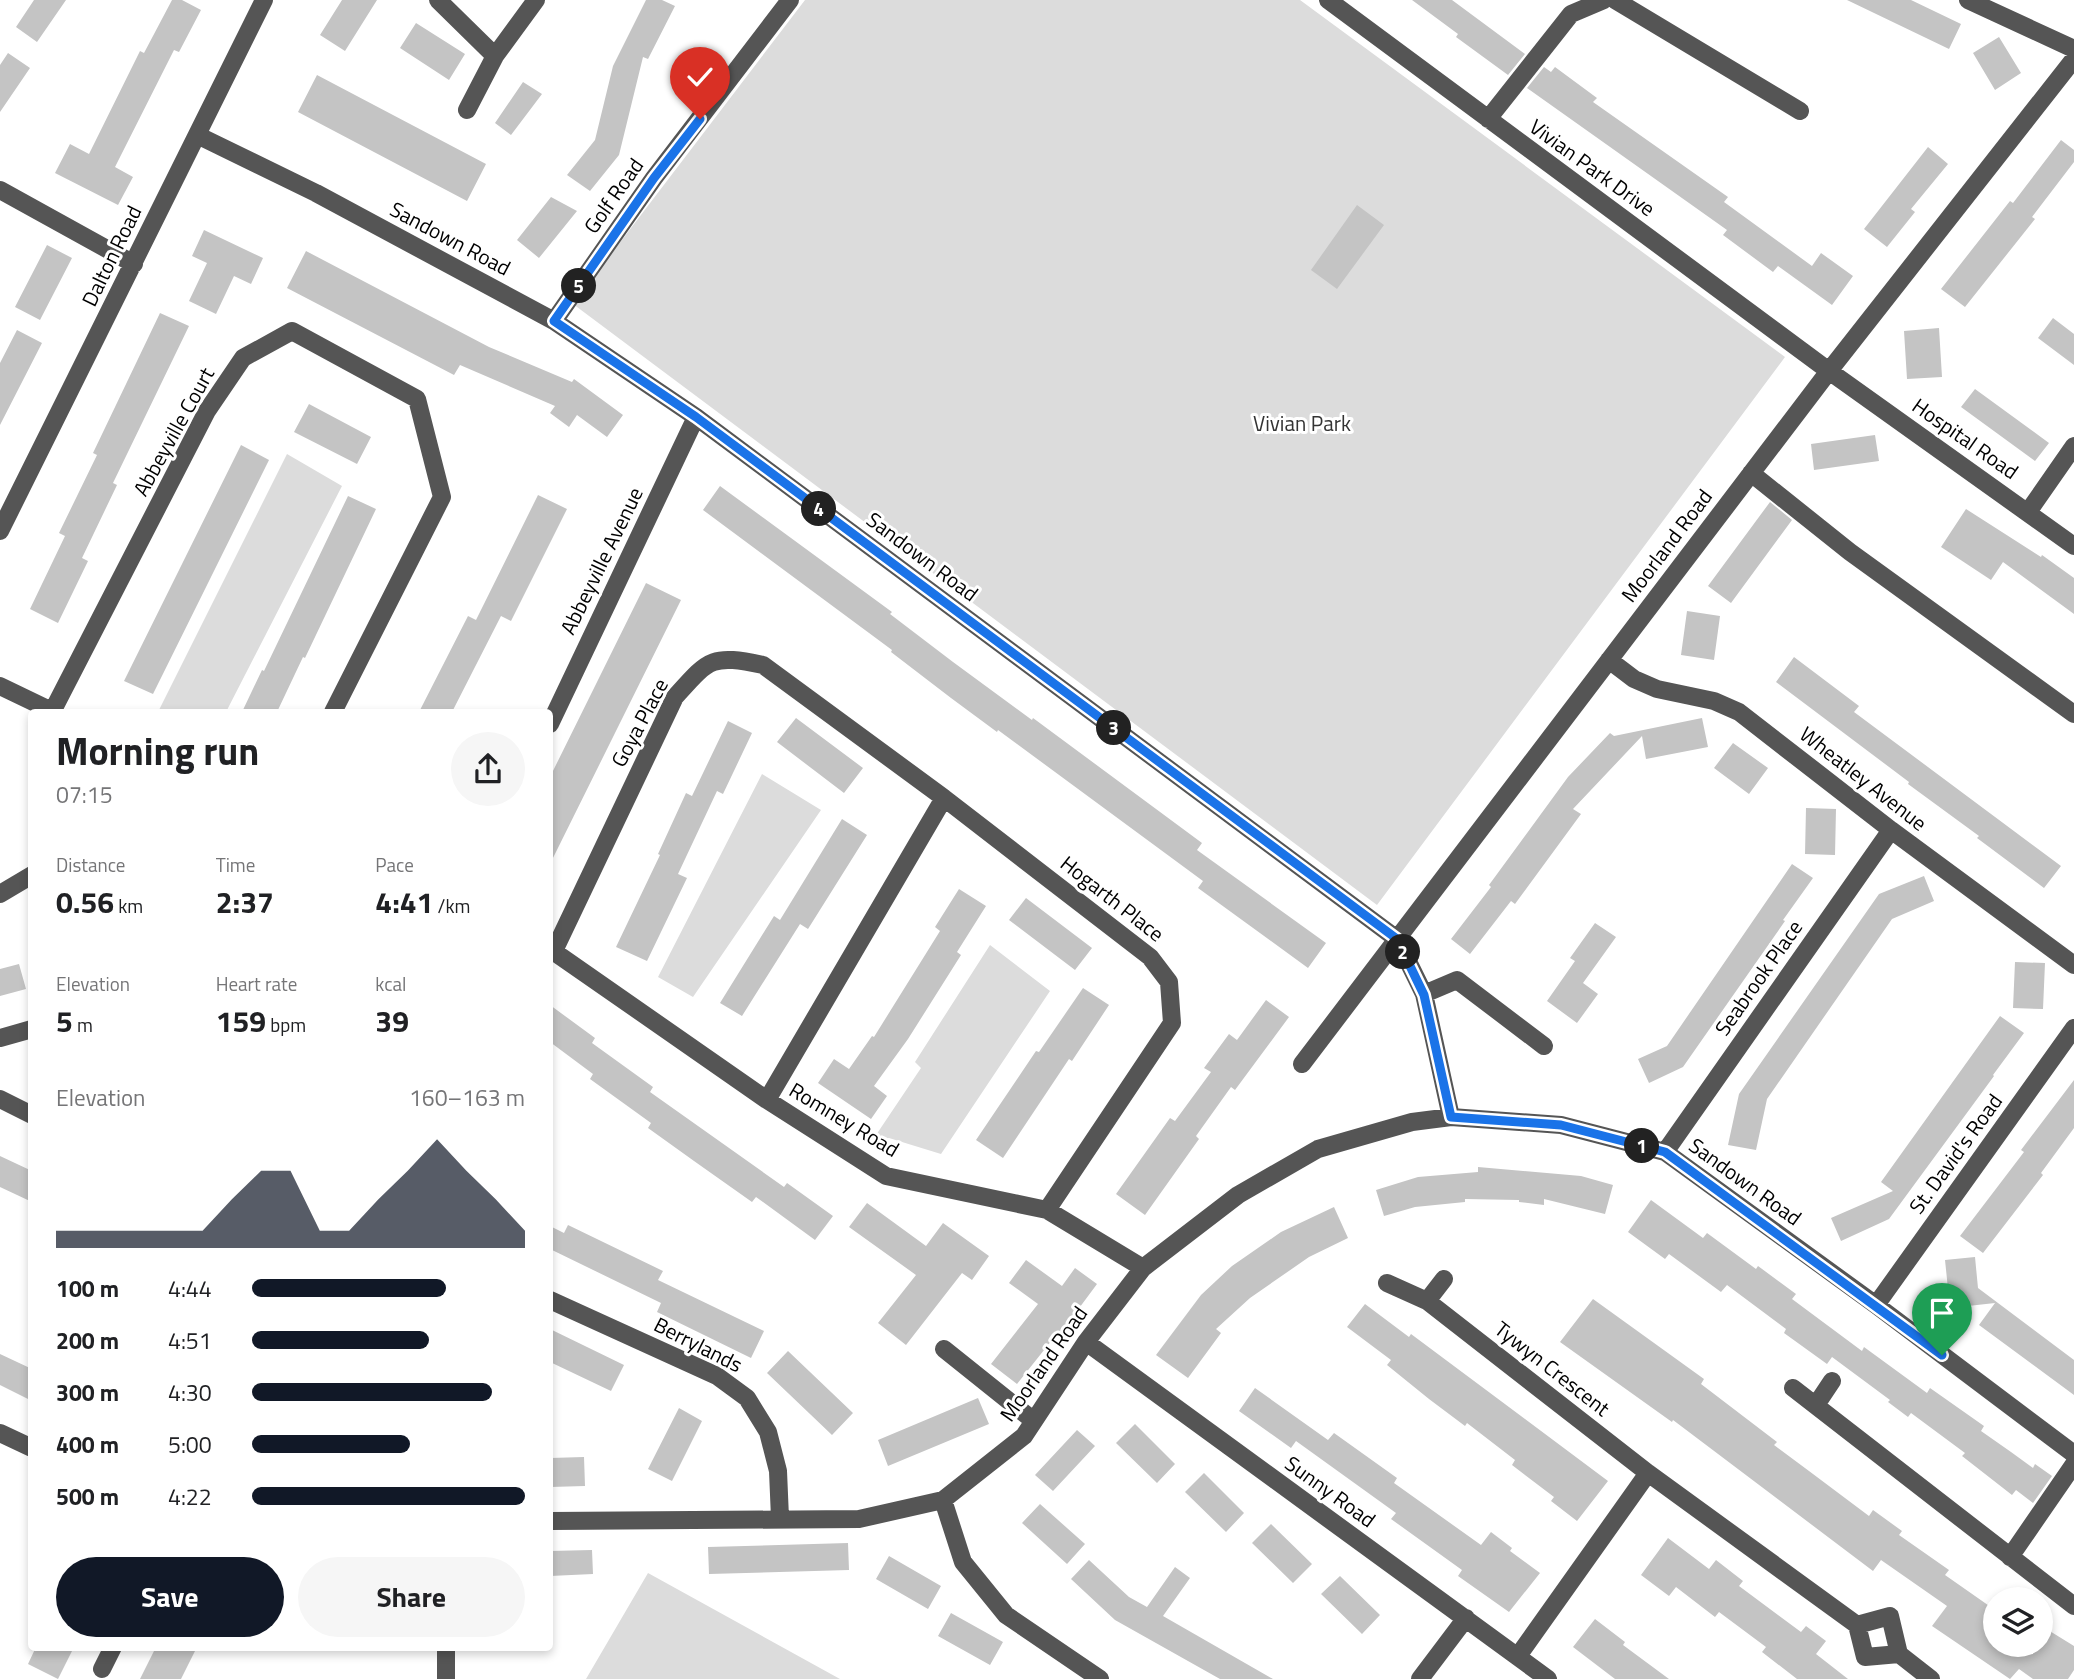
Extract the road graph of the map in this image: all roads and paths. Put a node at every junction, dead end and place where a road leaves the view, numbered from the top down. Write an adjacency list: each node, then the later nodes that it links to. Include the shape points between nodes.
1 (264, 0): 15 (street, Dalton Road)
2 (438, 0): 10 (street)
3 (536, 0): 10 (street)
4 (790, 0): 18 (street, Golf Road, via 654,178)
5 (1328, 0): 14 (street, Vivian Park Drive)
6 (1604, 0): 14 (street, via 1571,14)
7 (1615, 0): 13 (street)
8 (1968, 0): 9 (street)
9 (2074, 49)
10 (495, 56): 12 (street)
11 (2074, 59): 19 (street, Moorland Road)
12 (467, 110)
13 (1800, 111)
14 (1488, 119): 19 (street, Vivian Park Drive)
15 (197, 135): 17 (street, Dalton Road); 18 (street, Sandown Road, via 316,193)
16 (0, 190): 17 (street)
17 (134, 264): 24 (street, Dalton Road)
18 (554, 321): 20 (street, Sandown Road)
19 (1829, 371): 22 (street, Moorland Road); 23 (street, Hospital Road)
20 (696, 417): 32 (street, Abbeyville Avenue); 37 (street, Sandown Road)
21 (2074, 446): 23 (street)
22 (1751, 473): 26 (street, Moorland Road); 31 (street, via 1840,545)
23 (2028, 512): 25 (street, Hospital Road)
24 (0, 531)
25 (2074, 546)
26 (1609, 660): 34 (street, Wheatley Avenue, via 1657,689 1714,701 1739,712); 37 (street, Moorland Road)
27 (0, 686): 28 (street)
28 (47, 709)
29 (55, 709): 30 (street, Abbeyville Court, via 207,411 243,358 292,331 418,399 442,497)
30 (335, 709)
31 (2074, 714)
32 (553, 718)
33 (944, 798): 38 (street, Goya Place, via 763,665 730,658 703,666 675,697); 48 (street); 52 (street, Hogarth Place, via 1150,957 1169,982 1172,1023)
34 (1891, 830): 40 (street, Wheatley Avenue); 51 (street, Seabrook Place)
35 (28, 877): 36 (street)
36 (0, 894)
37 (1397, 939): 41 (street, Sandown Road); 46 (street, Moorland Road)
38 (553, 949)
39 (553, 952): 48 (street, Romney Road)
40 (2074, 965)
41 (1424, 995): 45 (street, via 1457,980); 50 (street, Sandown Road)
42 (2074, 1028): 58 (street, St. David's Road)
43 (28, 1029): 44 (street)
44 (0, 1038)
45 (1544, 1046)
46 (1302, 1064)
47 (0, 1099): 49 (street)
48 (767, 1100): 52 (street, Romney Road, via 886,1175)
49 (28, 1113)
50 (1451, 1117): 51 (street, Sandown Road, via 1561,1125); 53 (street, Moorland Road, via 1412,1122 1318,1149 1238,1195)
51 (1665, 1152): 58 (street, Sandown Road)
52 (1047, 1210): 53 (street, Romney Road)
53 (1143, 1268): 59 (street, Moorland Road)
54 (1444, 1279): 57 (street)
55 (1387, 1283): 57 (street, Tywyn Crescent)
56 (553, 1301): 71 (street, Berrylands, via 717,1376 747,1398 768,1432 778,1471)
57 (1427, 1301): 69 (street, Tywyn Crescent)
58 (1876, 1305): 67 (street, Sandown Road)
59 (1086, 1342): 64 (street, Moorland Road); 75 (street, Sunny Road)
60 (944, 1349): 64 (street)
61 (1832, 1381): 63 (street)
62 (1793, 1388): 63 (street)
63 (1815, 1405): 73 (street)
64 (1034, 1421): 70 (street, Moorland Road, via 1024,1436)
65 (0, 1433): 66 (street)
66 (28, 1446)
67 (2074, 1454)
68 (2074, 1464): 73 (street)
69 (1648, 1474): 76 (street, Tywyn Crescent); 80 (street)
70 (943, 1500): 71 (street, Moorland Road, via 859,1519); 83 (street, via 963,1562 1006,1615)
71 (780, 1518): 72 (street, Moorland Road)
72 (553, 1521)
73 (2010, 1557): 74 (street)
74 (2074, 1606)
75 (1466, 1618): 80 (street, Sunny Road); 84 (street)
76 (1857, 1625): 79 (street, via 1865,1657); 79 (street, via 1890,1616)
77 (111, 1651): 81 (street)
78 (446, 1651): 82 (street)
79 (1899, 1654): 86 (street)
80 (1518, 1656): 85 (street, Sunny Road)
81 (103, 1669)
82 (446, 1679)
83 (1100, 1679)
84 (1420, 1679)
85 (1548, 1679)
86 (1931, 1679)

